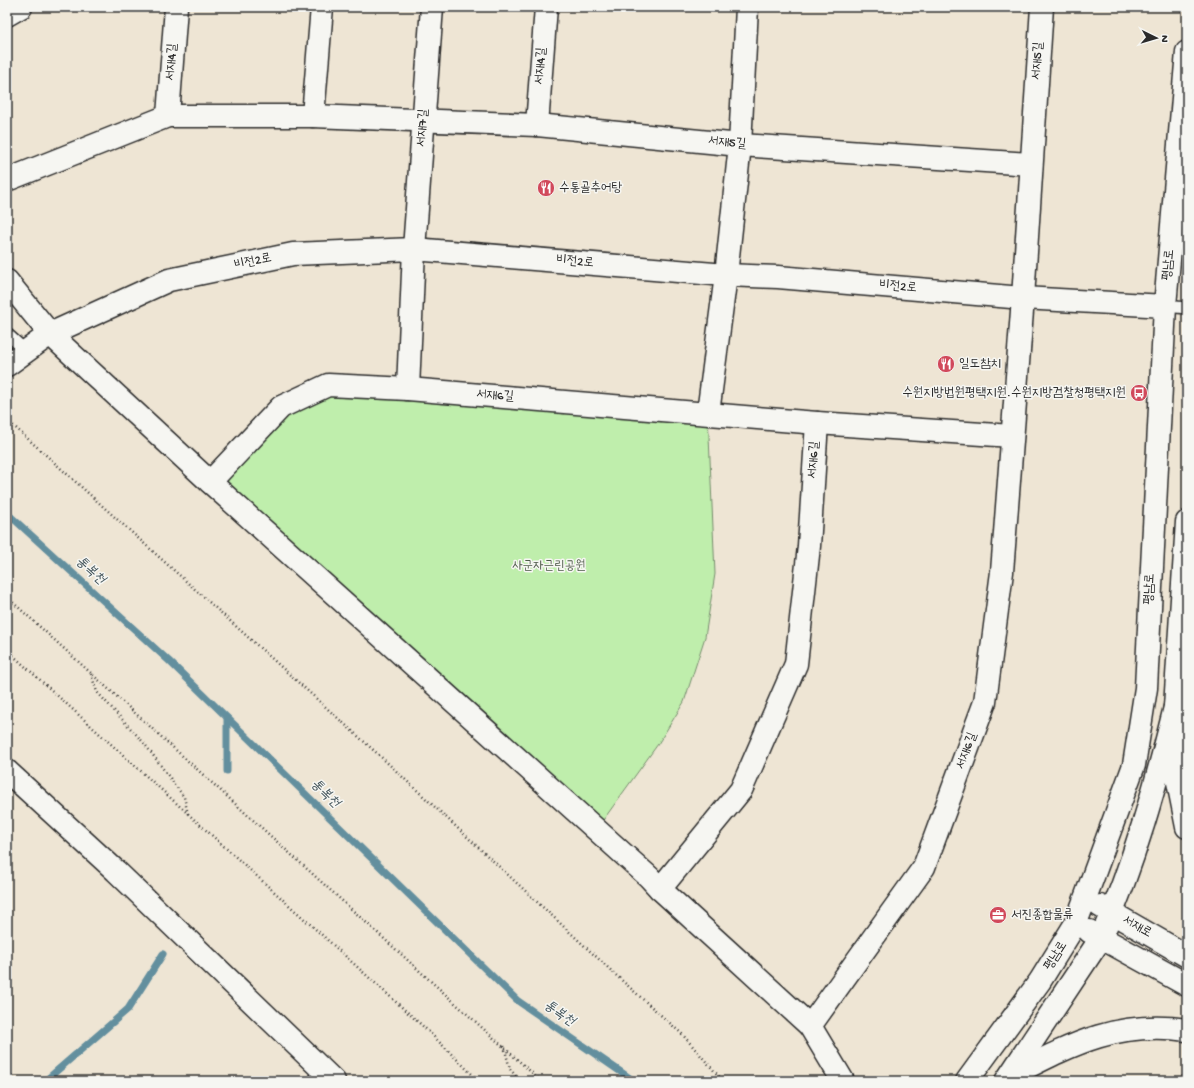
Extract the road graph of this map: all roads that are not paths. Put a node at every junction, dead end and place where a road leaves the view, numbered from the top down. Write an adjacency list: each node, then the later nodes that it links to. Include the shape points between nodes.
1 (21, 7): 8 (street)
2 (176, 7): 10 (street, 서재4길)
3 (322, 7): 11 (street)
4 (432, 7): 12 (street, 서재7길)
5 (546, 7): 13 (street, 서재4길)
6 (747, 7): 14 (street)
7 (1042, 7): 15 (street, 서재5길)
8 (7, 15)
9 (1187, 52): 21 (street, 평남로)
10 (168, 116): 11 (street, 서재5길); 16 (street)
11 (313, 116): 12 (street, 서재5길)
12 (423, 120): 13 (street, 서재5길); 17 (street, 서재7길)
13 (537, 125): 14 (street, 서재5길)
14 (740, 145): 15 (street, 서재5길); 18 (street)
15 (1031, 164): 20 (street, 서재5길)
16 (7, 180)
17 (414, 248): 18 (street, 비전2로); 24 (street, 비전2로, via 293,254 169,280); 27 (street, 서재7길)
18 (726, 275): 20 (street, 비전2로, via 778,277); 28 (street)
19 (7, 281): 24 (street)
20 (1023, 298): 21 (street, 비전2로); 30 (street, 서재6길)
21 (1165, 306): 22 (lane); 38 (street, 평남로, via 1146,688 1134,765)
22 (1187, 308)
23 (7, 334): 25 (lane)
24 (50, 334): 25 (street, 비전2로); 31 (street)
25 (26, 351): 26 (street, 비전2로)
26 (8, 364)
27 (408, 389): 28 (street, 서재6길); 31 (street, 서재6길, via 328,385 281,407)
28 (708, 413): 29 (street, 서재6길)
29 (816, 423): 30 (street, 서재6길); 37 (street, 서재6길, via 809,546 796,664 742,790)
30 (1012, 436): 44 (street, 서재6길, via 1002,572 985,702 924,867)
31 (210, 482): 37 (street, via 649,877)
32 (1187, 522): 33 (street)
33 (1184, 647): 34 (street)
34 (1175, 707): 36 (street, via 1174,762); 39 (street, via 1156,786)
35 (7, 771): 47 (street, via 122,877)
36 (1187, 827)
37 (660, 890): 44 (street)
38 (1087, 898): 39 (street, 서재로); 40 (street, 평남로)
39 (1112, 913): 41 (street); 42 (street, 서재로)
40 (1076, 924): 41 (street); 49 (street, 평남로, via 1040,981)
41 (1101, 938): 43 (street); 46 (street)
42 (1187, 956)
43 (1187, 986)
44 (810, 1026): 48 (street)
45 (1187, 1030): 46 (street, via 1162,1026 1130,1028 1103,1034 1050,1056)
46 (1007, 1079)
47 (334, 1081)
48 (843, 1081)
49 (967, 1081)

